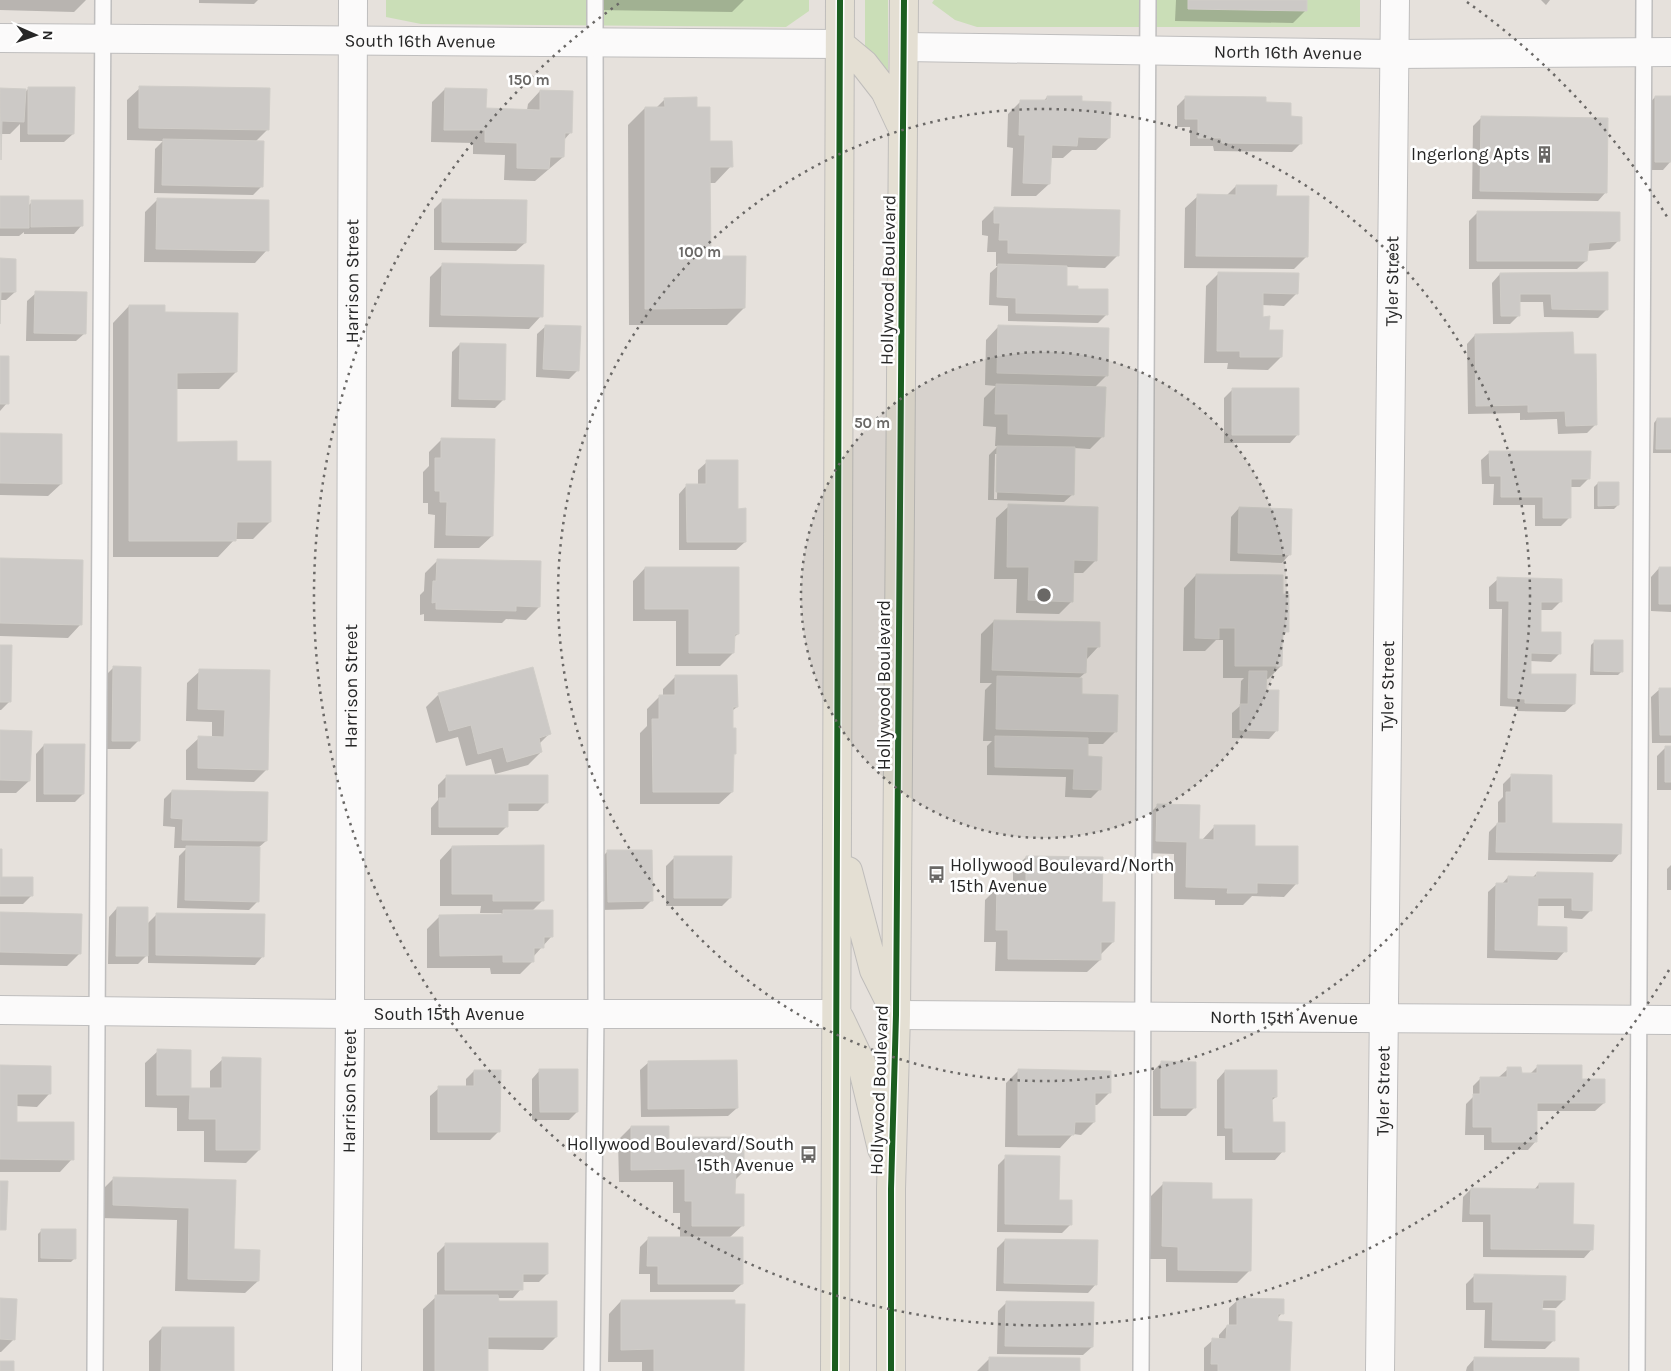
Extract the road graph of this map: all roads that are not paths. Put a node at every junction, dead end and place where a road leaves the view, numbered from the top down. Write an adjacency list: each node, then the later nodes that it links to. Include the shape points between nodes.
1 (103, 0): 10 (lane)
2 (353, 0): 11 (street, Harrison Street)
3 (595, 0): 12 (lane)
4 (840, 0): 13 (main road)
5 (904, 0): 14 (main road, Hollywood Boulevard)
6 (1148, 0): 15 (lane)
7 (1395, 0): 18 (street, Tyler Street)
8 (1644, 0): 16 (lane)
9 (0, 38): 10 (street, South 16th Avenue)
10 (103, 39): 11 (street, South 16th Avenue); 22 (lane)
11 (352, 41): 12 (street, South 16th Avenue); 23 (street, Harrison Street)
12 (595, 42): 13 (street, South 16th Avenue); 24 (lane)
13 (840, 44): 19 (main road, via 864,64 885,91); 20 (main road)
14 (904, 47): 15 (street, North 16th Avenue); 19 (main road, Hollywood Boulevard)
15 (1148, 50): 18 (street, North 16th Avenue); 27 (lane)
16 (1643, 52): 17 (street, North 16th Avenue); 18 (street, North 16th Avenue); 29 (lane)
17 (1671, 52)
18 (1395, 54): 28 (street, Tyler Street)
19 (904, 131): 26 (main road, Hollywood Boulevard)
20 (838, 826): 25 (main road); 26 (main road, via 874,970)
21 (0, 1010): 22 (street, South 15th Avenue)
22 (98, 1011): 23 (street, South 15th Avenue); 32 (lane)
23 (350, 1014): 24 (street, South 15th Avenue); 33 (street, Harrison Street)
24 (596, 1014): 25 (street, South 15th Avenue); 34 (lane)
25 (837, 1014): 31 (main road, via 862,1065); 35 (main road)
26 (896, 1015): 27 (street, North 15th Avenue); 31 (main road, Hollywood Boulevard)
27 (1143, 1016): 28 (street, North 15th Avenue); 37 (lane)
28 (1384, 1017): 29 (street, North 15th Avenue); 38 (street, Tyler Street)
29 (1639, 1020): 30 (street, North 15th Avenue); 39 (lane)
30 (1671, 1020)
31 (891, 1189): 36 (main road, Hollywood Boulevard)
32 (96, 1371)
33 (347, 1371)
34 (592, 1371)
35 (835, 1371)
36 (892, 1371)
37 (1142, 1371)
38 (1380, 1371)
39 (1637, 1371)

